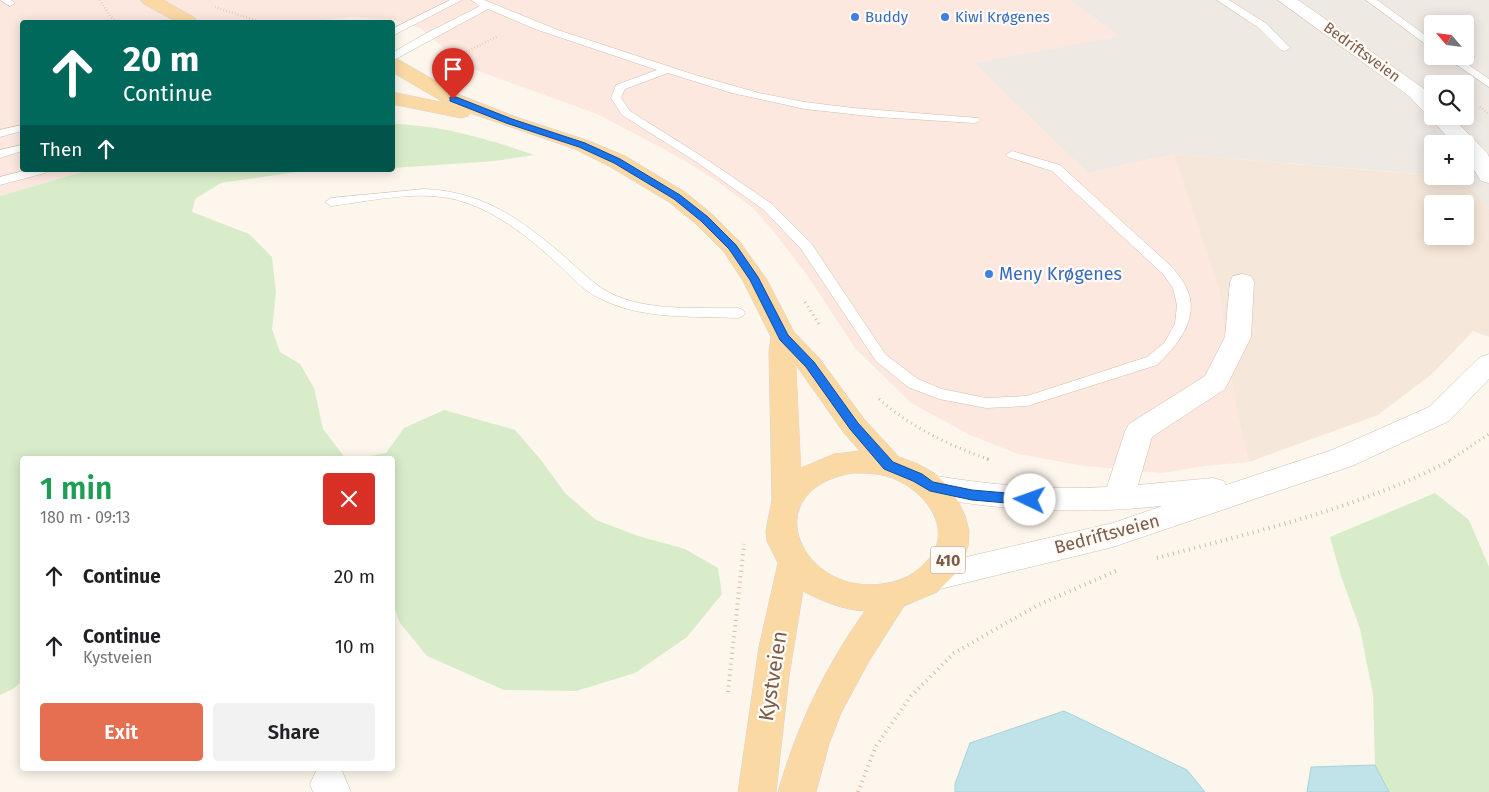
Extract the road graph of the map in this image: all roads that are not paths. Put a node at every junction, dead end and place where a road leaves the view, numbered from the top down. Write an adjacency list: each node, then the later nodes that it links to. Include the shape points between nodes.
1 (150, 0): 8 (main road)
2 (457, 0): 9 (lane)
3 (476, 0): 7 (lane)
4 (1222, 0): 11 (lane, via 1263,26)
5 (1287, 0): 18 (street, Bedriftsveien)
6 (1371, 0): 10 (lane)
7 (487, 6): 12 (lane); 15 (lane)
8 (185, 20)
9 (395, 31)
10 (1424, 38)
11 (1286, 48)
12 (395, 56)
13 (1463, 65): 16 (lane)
14 (395, 66): 20 (main road, via 453,99)
15 (666, 70): 19 (lane, via 784,102 873,114); 26 (lane, via 620,87 616,98 626,114 768,207 806,246 881,358 913,383 940,394 986,403 1027,400 1152,361 1169,346 1182,324 1184,306 1180,288 1168,271 1056,168)
16 (1489, 84)
17 (395, 99): 20 (main road)
18 (1424, 100)
19 (974, 120)
20 (509, 121): 33 (main road, via 582,145 617,161 691,208 732,247 755,280)
21 (1448, 125): 28 (street, via 1479,158)
22 (20, 129): 23 (lane)
23 (0, 134)
24 (20, 149): 25 (lane)
25 (0, 154)
26 (1012, 155)
27 (34, 172): 29 (lane)
28 (1489, 176)
29 (0, 181)
30 (331, 202): 32 (lane, via 428,193 453,195 478,202 512,222 587,284 611,298 648,308)
31 (1242, 282): 38 (street, via 1238,337 1215,382 1139,431)
32 (738, 313)
33 (784, 337): 35 (main road, via 810,364 854,426); 39 (main road, 410)
34 (1489, 363): 36 (street, Bedriftsveien, via 1439,414 1342,458)
35 (888, 466): 37 (main road, 410, via 911,474); 39 (main road, 410, via 864,462 840,464 800,484)
36 (1277, 481): 38 (street, Bedriftsveien); 41 (street, Bedriftsveien, via 1113,535)
37 (930, 486): 38 (street, Bedriftsveien, via 1012,499); 41 (main road, 410, via 944,502 953,521 954,541 948,560)
38 (1118, 499)
39 (787, 500): 40 (main road, 410, via 782,520 783,541)
40 (794, 562): 42 (main road, 410, via 825,588 847,596); 43 (main road, Kystveien, via 771,686)
41 (936, 577): 42 (main road, 410, via 916,590)
42 (892, 598): 44 (main road, via 845,668 819,720)
43 (757, 792)
44 (797, 792)

